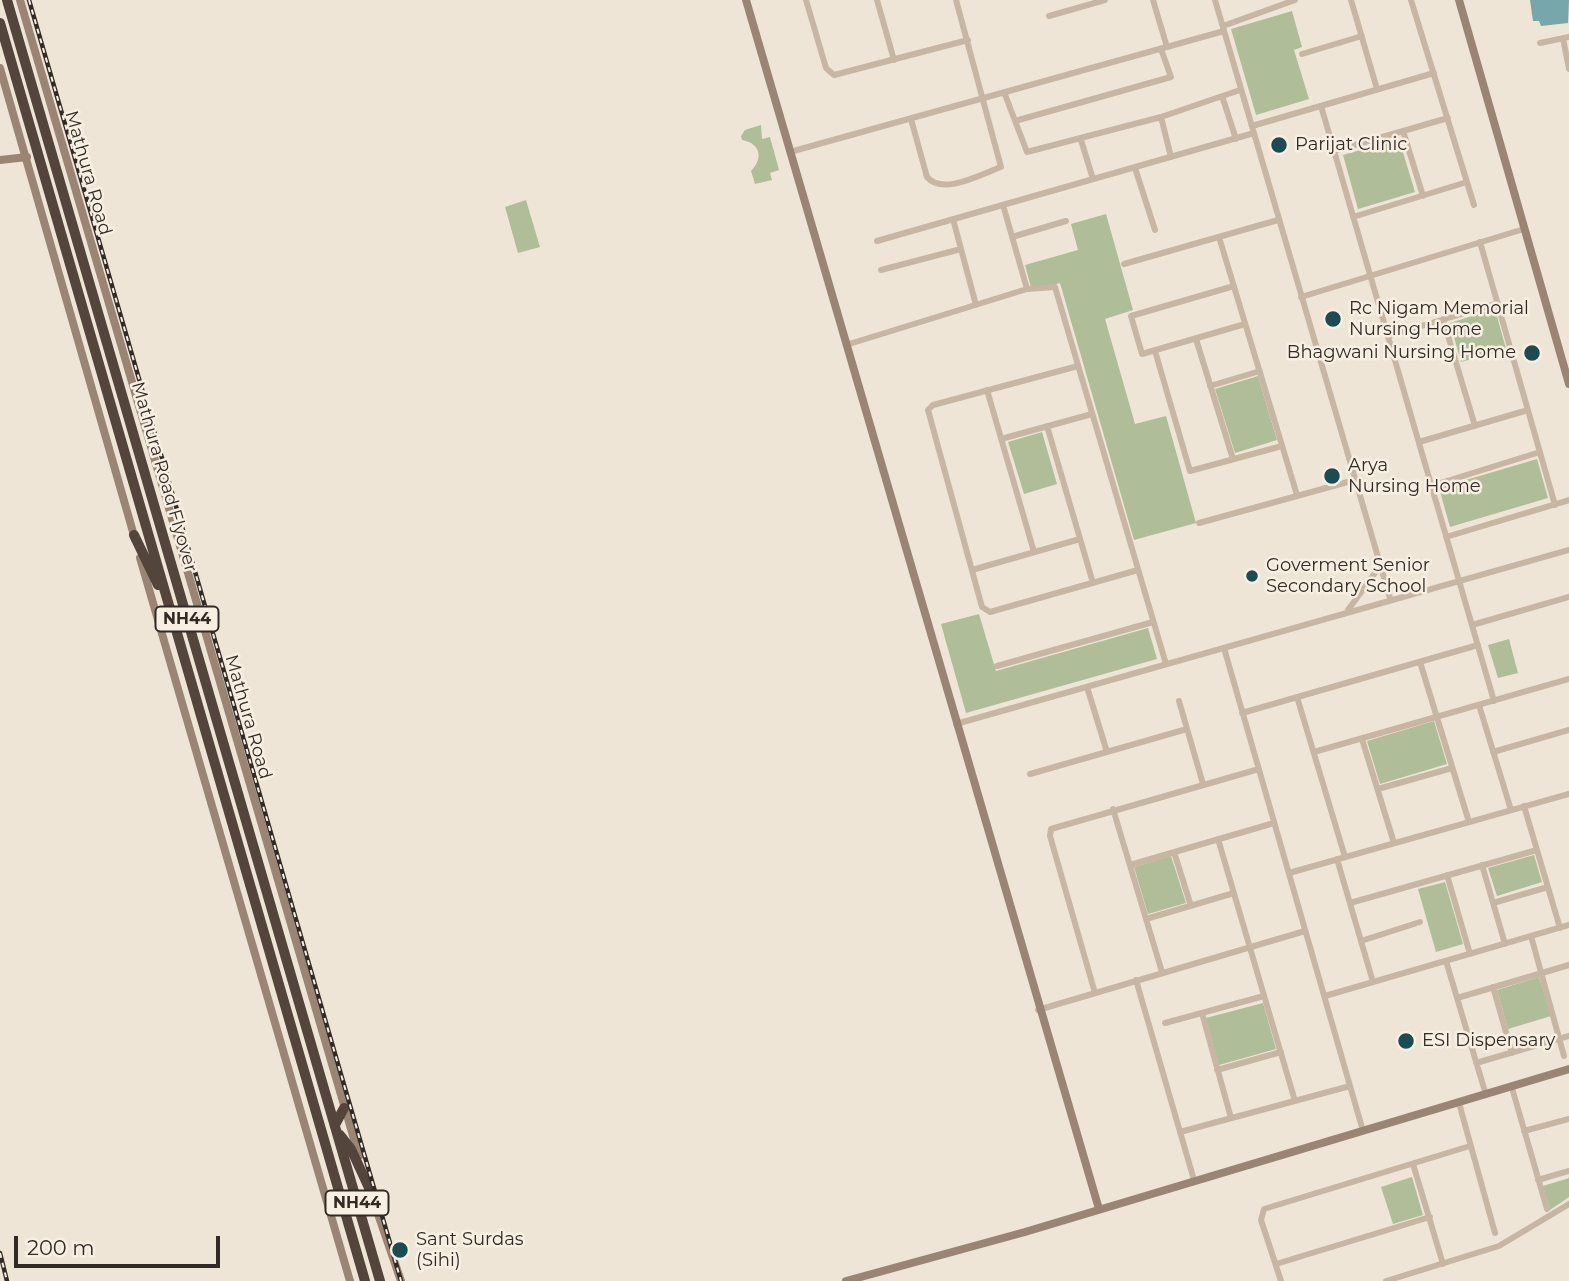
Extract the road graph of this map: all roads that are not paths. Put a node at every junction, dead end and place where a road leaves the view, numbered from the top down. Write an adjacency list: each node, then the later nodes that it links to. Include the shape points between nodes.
1 (8, 0): 199 (highway, Mathura Road Flyover / NH44)
2 (20, 0): 196 (main road, Mathura Road)
3 (746, 0): 42 (main road)
4 (806, 0): 23 (street, via 829,73)
5 (877, 0): 23 (street)
6 (956, 0): 19 (street)
7 (1105, 0): 14 (street)
8 (1153, 0): 21 (street)
9 (1215, 0): 16 (street)
10 (1292, 0): 16 (street)
11 (1351, 0): 17 (street)
12 (1411, 0): 26 (street)
13 (1459, 0): 56 (main road)
14 (1049, 16)
15 (0, 23): 109 (highway, Mathura Road Flyover / NH44)
16 (1224, 29): 21 (street); 28 (street)
17 (1362, 36): 22 (street); 27 (street)
18 (1566, 37): 20 (street); 25 (street)
19 (968, 40): 23 (street); 31 (street)
20 (1540, 43)
21 (1164, 48): 29 (street); 36 (street, via 1171,77)
22 (1302, 54)
23 (894, 60)
24 (0, 68): 43 (main road)
25 (1569, 69)
26 (1434, 73): 27 (street); 34 (street)
27 (1377, 89): 32 (street)
28 (1240, 90): 30 (street); 37 (street)
29 (1004, 92): 31 (street); 36 (street)
30 (1222, 96): 33 (street); 39 (street)
31 (983, 98): 35 (street); 35 (street, via 1001,167 945,186 932,184 927,177)
32 (1321, 106): 37 (street); 41 (street)
33 (1161, 117): 40 (street); 44 (street)
34 (1448, 118): 38 (street); 48 (street)
35 (911, 119): 42 (street)
36 (1015, 121): 40 (street, via 1027,152)
37 (1253, 130): 39 (street); 54 (street)
38 (1403, 131): 41 (street); 49 (street)
39 (1236, 139): 44 (street)
40 (1081, 140): 47 (street)
41 (1334, 151): 52 (street)
42 (790, 152): 75 (main road)
43 (26, 157): 45 (main road); 97 (main road)
44 (1171, 157): 46 (street)
45 (0, 160)
46 (1135, 168): 47 (street); 57 (street)
47 (1093, 179): 50 (street)
48 (1468, 182): 49 (street); 51 (street)
49 (1423, 196): 52 (street)
50 (1003, 205): 53 (street); 58 (street)
51 (1474, 205)
52 (1353, 217): 65 (street)
53 (953, 219): 60 (street); 62 (street)
54 (1278, 220): 59 (street); 68 (street)
55 (1066, 221): 58 (street)
56 (1524, 229): 61 (street); 79 (main road)
57 (1155, 230)
58 (1013, 237): 67 (street)
59 (1219, 237): 63 (street); 66 (street)
60 (877, 242)
61 (1480, 242): 65 (street); 69 (street)
62 (961, 249): 64 (street); 70 (street)
63 (1124, 264)
64 (881, 270)
65 (1370, 276): 68 (street); 73 (street)
66 (1234, 286): 72 (street); 76 (street, via 1131,316 1142,354)
67 (1027, 289): 70 (street); 77 (street, via 1055,287)
68 (1301, 297): 91 (street)
69 (1498, 303): 71 (street); 82 (street)
70 (976, 305): 75 (street)
71 (1443, 319): 73 (street); 85 (street)
72 (1245, 324): 74 (street); 78 (street)
73 (1388, 336): 87 (street)
74 (1196, 339): 76 (street); 80 (street)
75 (846, 345): 126 (main road)
76 (1155, 351): 90 (street, via 1190,471)
77 (1078, 366): 81 (street); 83 (street)
78 (1260, 371): 80 (street); 88 (street)
79 (1569, 384)
80 (1210, 386): 90 (street)
81 (987, 390): 86 (street); 103 (street, via 928,410)
82 (1528, 410): 85 (street); 89 (street)
83 (1092, 414): 84 (street); 104 (street)
84 (1046, 426): 86 (street); 99 (street)
85 (1475, 426): 87 (street)
86 (1001, 439): 101 (street)
87 (1419, 442): 92 (street)
88 (1282, 446): 90 (street); 93 (street)
89 (1540, 452): 92 (street); 95 (street)
90 (1233, 460)
91 (1354, 480): 93 (street); 102 (street)
92 (1431, 486): 98 (street)
93 (1297, 495): 96 (street)
94 (1569, 500): 95 (street)
95 (1555, 505): 98 (street)
96 (1199, 523)
97 (134, 535): 109 (highway); 216 (main road)
98 (1446, 537): 105 (street)
99 (1080, 539): 101 (street); 106 (street)
100 (1569, 550): 105 (street)
101 (1034, 552): 103 (street)
102 (1380, 566): 108 (street); 110 (street)
103 (972, 570): 106 (street, via 986,612)
104 (1138, 570): 106 (street); 111 (street)
105 (1459, 581): 108 (street); 112 (street)
106 (1093, 583)
107 (1569, 597): 112 (street)
108 (1390, 598): 110 (street)
109 (169, 606): 217 (highway, NH44)
110 (1347, 611): 114 (street)
111 (1153, 622): 116 (street); 117 (street)
112 (1472, 625): 113 (street)
113 (1478, 645): 115 (street); 122 (street)
114 (1224, 648): 116 (street); 124 (street)
115 (1420, 662): 120 (street); 125 (street)
116 (1166, 664): 119 (street)
117 (997, 666)
118 (1569, 679): 122 (street)
119 (1087, 687): 126 (street); 130 (street)
120 (1297, 697): 124 (street); 131 (street)
121 (1179, 701): 127 (street)
122 (1494, 701): 123 (street)
123 (1479, 705): 125 (street); 132 (street)
124 (1242, 713): 134 (street)
125 (1437, 717): 129 (street); 133 (street)
126 (956, 724): 180 (main road)
127 (1187, 729): 130 (street); 136 (street)
128 (1569, 730): 132 (street)
129 (1362, 738): 131 (street); 137 (street)
130 (1107, 752): 135 (street)
131 (1314, 752): 148 (street)
132 (1493, 752): 141 (street)
133 (1452, 768): 137 (street); 142 (street)
134 (1259, 769): 136 (street); 143 (street)
135 (1030, 774)
136 (1203, 785): 140 (street)
137 (1378, 789): 145 (street)
138 (1569, 794): 139 (street)
139 (1524, 806): 141 (street); 146 (street)
140 (1113, 809): 150 (street); 176 (street, via 1049,832)
141 (1511, 810): 142 (street)
142 (1469, 822): 145 (street)
143 (1274, 823): 144 (street); 152 (street)
144 (1218, 839): 147 (street); 155 (street)
145 (1394, 843): 148 (street)
146 (1537, 850): 151 (street); 154 (street)
147 (1174, 852): 150 (street); 158 (street)
148 (1345, 857): 149 (street)
149 (1337, 859): 152 (street); 156 (street)
150 (1130, 865): 159 (street)
151 (1482, 865): 153 (street); 157 (street)
152 (1289, 873): 163 (street)
153 (1447, 875): 156 (street); 168 (street)
154 (1548, 887): 157 (street); 162 (street)
155 (1234, 893): 158 (street); 167 (street)
156 (1350, 903): 165 (street)
157 (1493, 903): 166 (street)
158 (1191, 906): 159 (street)
159 (1146, 919): 171 (street)
160 (1420, 922): 165 (street)
161 (1569, 925): 162 (street)
162 (1560, 928): 164 (street)
163 (1305, 931): 167 (street); 178 (street)
164 (1531, 936): 166 (street); 172 (street)
165 (1361, 941): 174 (street)
166 (1505, 944): 168 (street)
167 (1250, 945): 171 (street); 177 (street)
168 (1470, 954): 169 (street)
169 (1446, 961): 174 (street); 179 (street)
170 (1569, 965): 172 (street)
171 (1162, 972): 173 (street)
172 (1541, 973): 175 (street); 184 (street)
173 (1136, 980): 176 (street); 201 (street)
174 (1373, 982): 178 (street)
175 (1493, 987): 179 (street); 186 (street)
176 (1095, 993): 180 (street)
177 (1264, 996): 181 (street); 185 (street)
178 (1325, 996): 191 (street)
179 (1457, 998): 188 (street)
180 (1038, 1010): 210 (main road)
181 (1202, 1013): 182 (street); 190 (street)
182 (1165, 1023)
183 (1569, 1037): 184 (street)
184 (1559, 1039): 186 (street); 187 (street)
185 (1280, 1052): 190 (street); 194 (street)
186 (1512, 1053): 188 (street)
187 (1564, 1056)
188 (1476, 1063): 193 (street)
189 (1569, 1069): 192 (main road)
190 (1217, 1070): 197 (street)
191 (1350, 1086): 194 (street); 200 (street)
192 (1512, 1087): 193 (main road); 202 (street)
193 (1486, 1095): 195 (main road)
194 (1294, 1101): 197 (street)
195 (1459, 1102): 200 (main road); 203 (street)
196 (344, 1108): 199 (highway); 208 (main road, Mathura Road)
197 (1231, 1118): 201 (street)
198 (1569, 1119): 202 (street)
199 (335, 1128): 208 (highway, via 351,1149); 218 (highway, NH44)
200 (1363, 1131): 206 (main road)
201 (1180, 1132): 206 (street)
202 (1524, 1132): 207 (street)
203 (1470, 1146): 204 (street); 213 (street)
204 (1413, 1164): 212 (street); 214 (street, via 1264,1209 1261,1220)
205 (1569, 1171): 207 (street)
206 (1194, 1180): 210 (main road)
207 (1538, 1180): 211 (street)
208 (370, 1190): 219 (main road, Mathura Road)
209 (1569, 1205): 215 (street, via 1499,1247)
210 (1099, 1209): 220 (main road)
211 (1546, 1209)
212 (1430, 1217): 214 (street); 215 (street)
213 (1495, 1233)
214 (1276, 1264): 221 (street)
215 (1443, 1264): 222 (street)
216 (350, 1281)
217 (365, 1281)
218 (380, 1281)
219 (401, 1281)
220 (846, 1281)
221 (1281, 1281)
222 (1387, 1281)

